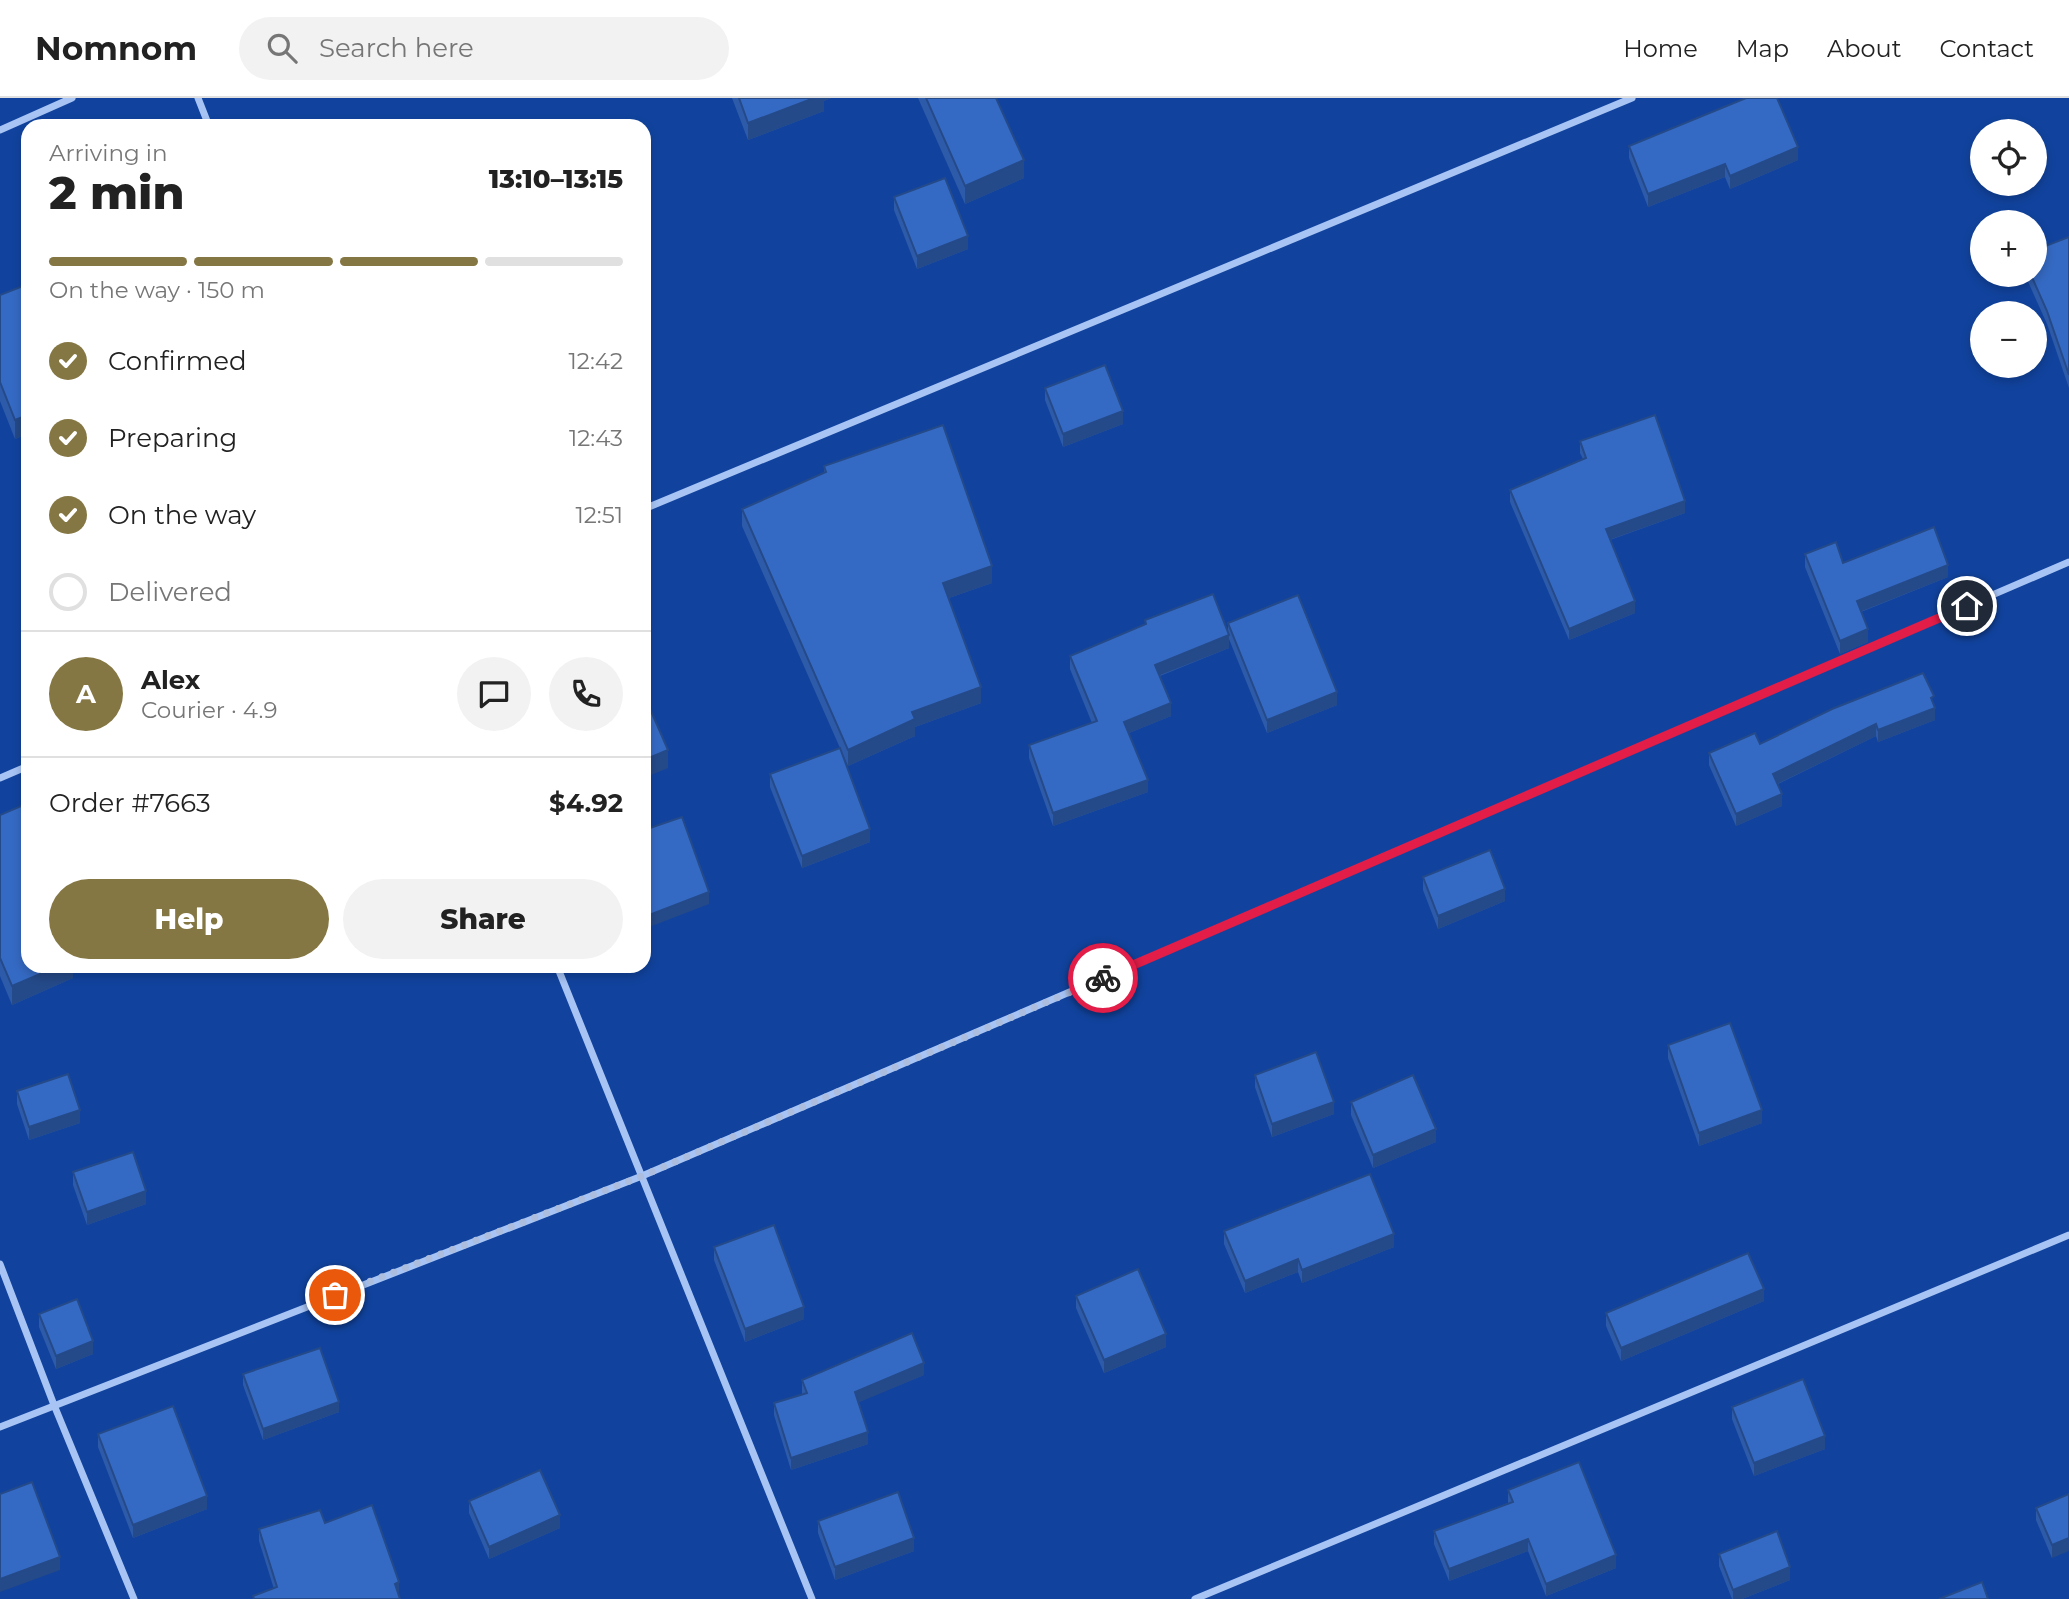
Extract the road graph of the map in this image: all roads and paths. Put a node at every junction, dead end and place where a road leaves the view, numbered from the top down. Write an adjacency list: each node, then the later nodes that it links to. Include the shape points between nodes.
1 (72, 98): 4 (street)
2 (198, 98): 5 (street)
3 (1632, 98): 8 (street)
4 (25, 119)
5 (206, 119)
6 (21, 121): 7 (street)
7 (0, 130)
8 (651, 506)
9 (2069, 562): 13 (street)
10 (21, 769): 11 (street)
11 (0, 778)
12 (560, 973): 13 (street)
13 (642, 1176): 16 (street); 19 (street)
14 (2069, 1235): 20 (street)
15 (0, 1264): 16 (street)
16 (54, 1405): 17 (street); 18 (street)
17 (0, 1427)
18 (134, 1599)
19 (812, 1599)
20 (1195, 1599)

